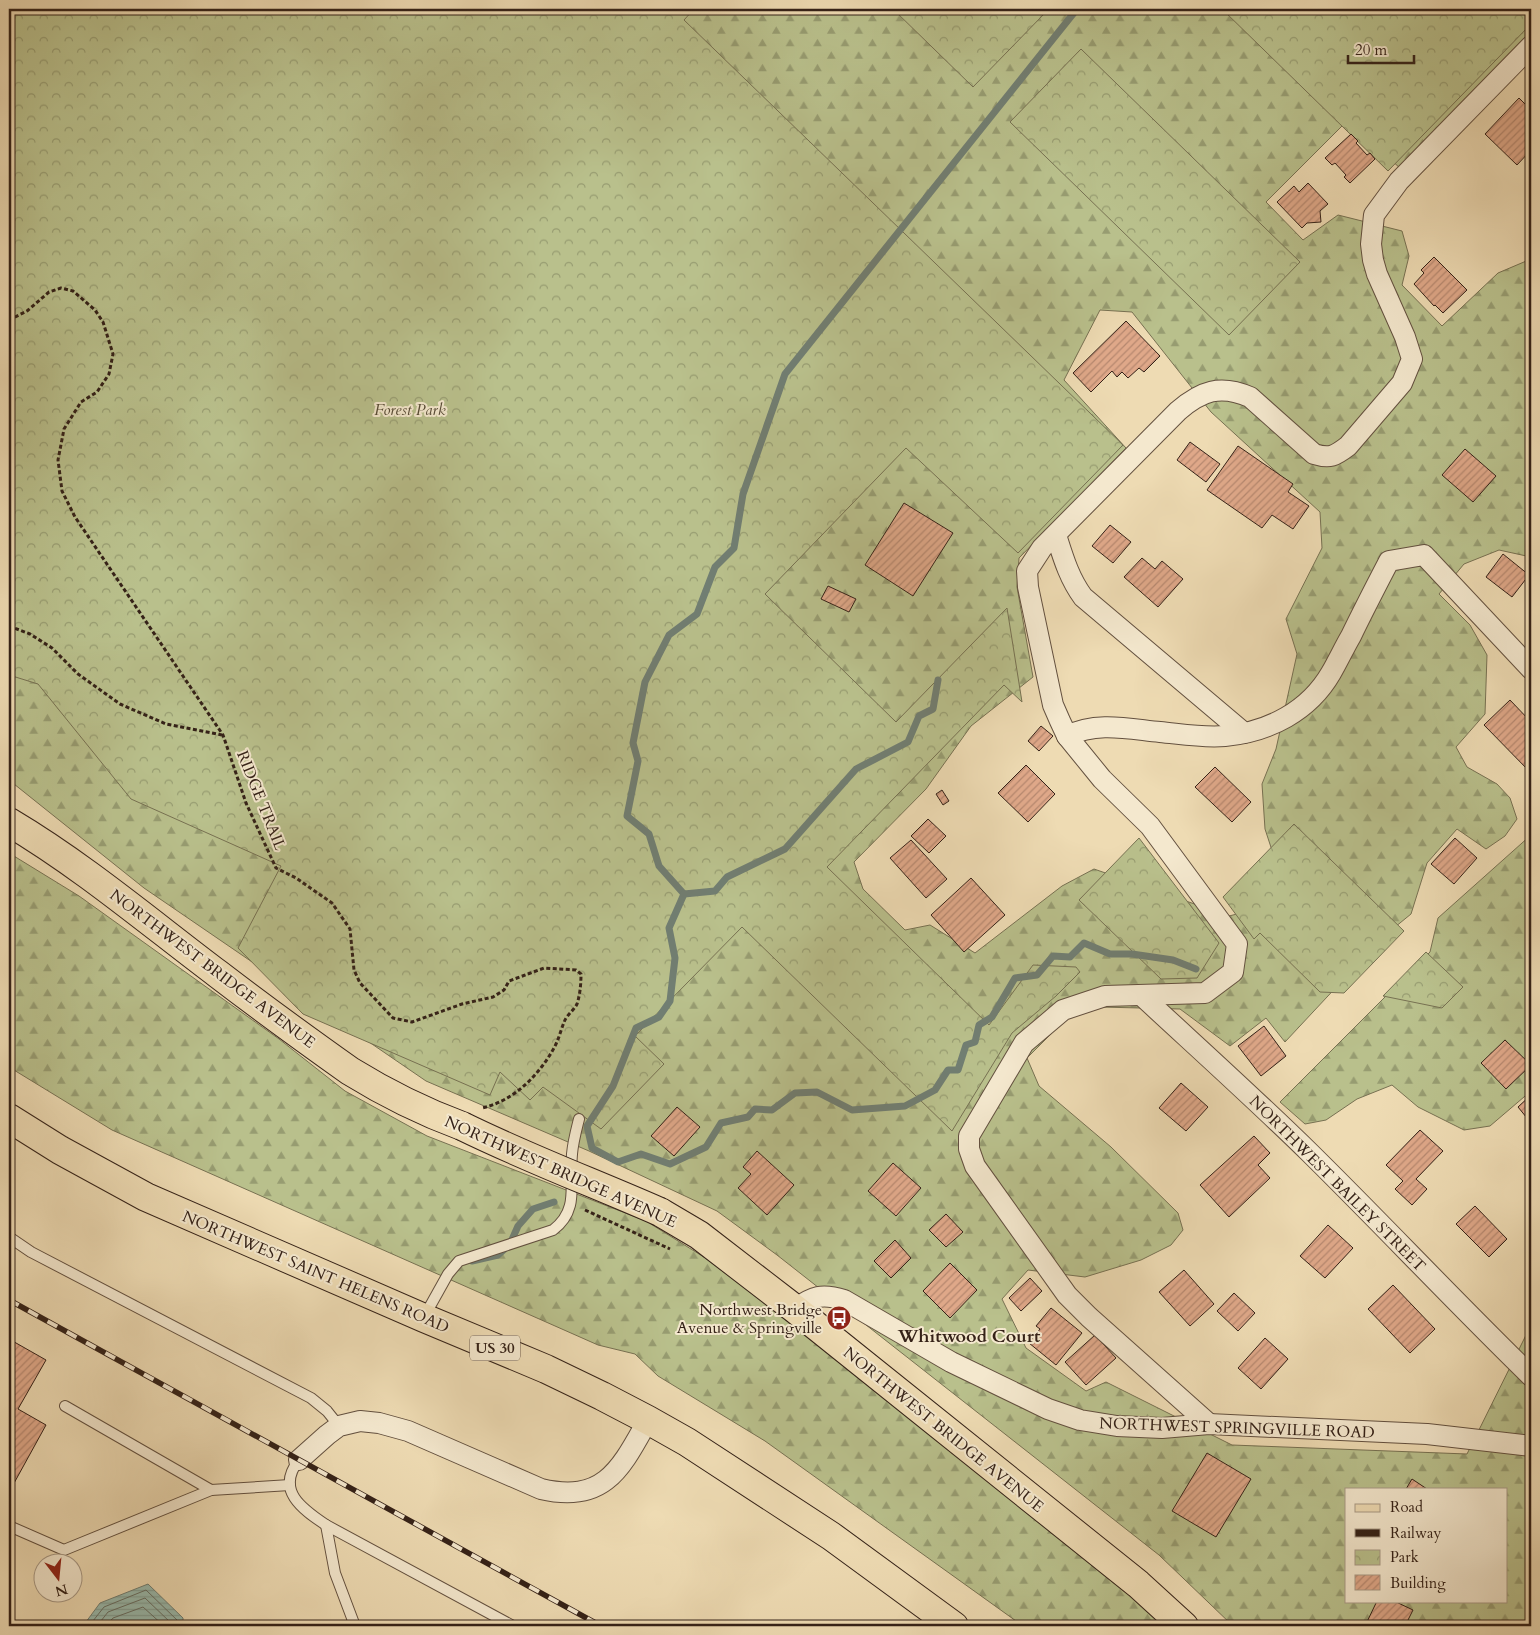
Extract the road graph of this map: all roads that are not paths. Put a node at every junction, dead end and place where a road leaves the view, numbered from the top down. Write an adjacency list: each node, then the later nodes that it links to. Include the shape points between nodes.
1 (1531, 46): 2 (street, via 1399,181 1374,215 1373,260 1412,359 1402,383 1348,446 1337,455 1326,458 1314,454 1250,397 1240,392 1212,391 1200,395 1178,411)
2 (1056, 535): 4 (street, via 1068,571 1083,598); 5 (street, via 1042,548 1027,571 1027,579 1053,706)
3 (1531, 669): 4 (street, via 1424,555 1389,562 1330,674 1312,698 1281,721)
4 (1244, 733): 5 (street, via 1193,735 1107,726 1080,729)
5 (1067, 736): 9 (street, via 1102,779 1150,826 1237,944 1233,972 1205,993)
6 (9, 814): 8 (main road, NORTHWEST BRIDGE AVENUE)
7 (9, 822): 8 (main road, NORTHWEST BRIDGE AVENUE)
8 (34, 837): 13 (main road, NORTHWEST BRIDGE AVENUE, bridge, via 350,1071 445,1120 469,1118 533,1160 660,1212 699,1235)
9 (1141, 995): 15 (street, NORTHWEST BAILEY STREET, via 1308,1150); 18 (street, via 1105,996 1063,1010 1024,1043 970,1136 969,1149 975,1166 1067,1295)
10 (9, 1118): 14 (main road, NORTHWEST SAINT HELENS ROAD / US 30, via 146,1197)
11 (579, 1119): 14 (lane, via 572,1153 571,1205 561,1224 553,1230 459,1261 448,1274)
12 (9, 1238): 19 (lane, via 311,1398)
13 (795, 1309): 18 (street, NORTHWEST SPRINGVILLE ROAD, via 818,1296 844,1300 951,1362 1048,1409 1080,1420 1162,1428); 29 (main road, NORTHWEST BRIDGE AVENUE, via 1138,1584)
14 (424, 1318): 17 (main road, NORTHWEST SAINT HELENS ROAD / US 30, via 546,1369)
15 (1531, 1376)
16 (65, 1406): 23 (lane)
17 (648, 1420): 19 (street, via 628,1457 604,1482 591,1489 559,1493 541,1489 408,1431 360,1421); 28 (main road, NORTHWEST SAINT HELENS ROAD / US 30, via 831,1536)
18 (1210, 1424): 20 (street, NORTHWEST SPRINGVILLE ROAD, via 1426,1434)
19 (339, 1426): 21 (street)
20 (1531, 1446)
21 (299, 1460): 22 (lane, via 289,1480)
22 (290, 1485): 23 (lane); 24 (lane, via 300,1507)
23 (211, 1490): 25 (lane, via 64,1550)
24 (326, 1525): 26 (lane, via 335,1573); 27 (lane)
25 (9, 1526)
26 (355, 1626)
27 (514, 1626)
28 (954, 1626)
29 (1184, 1626)

